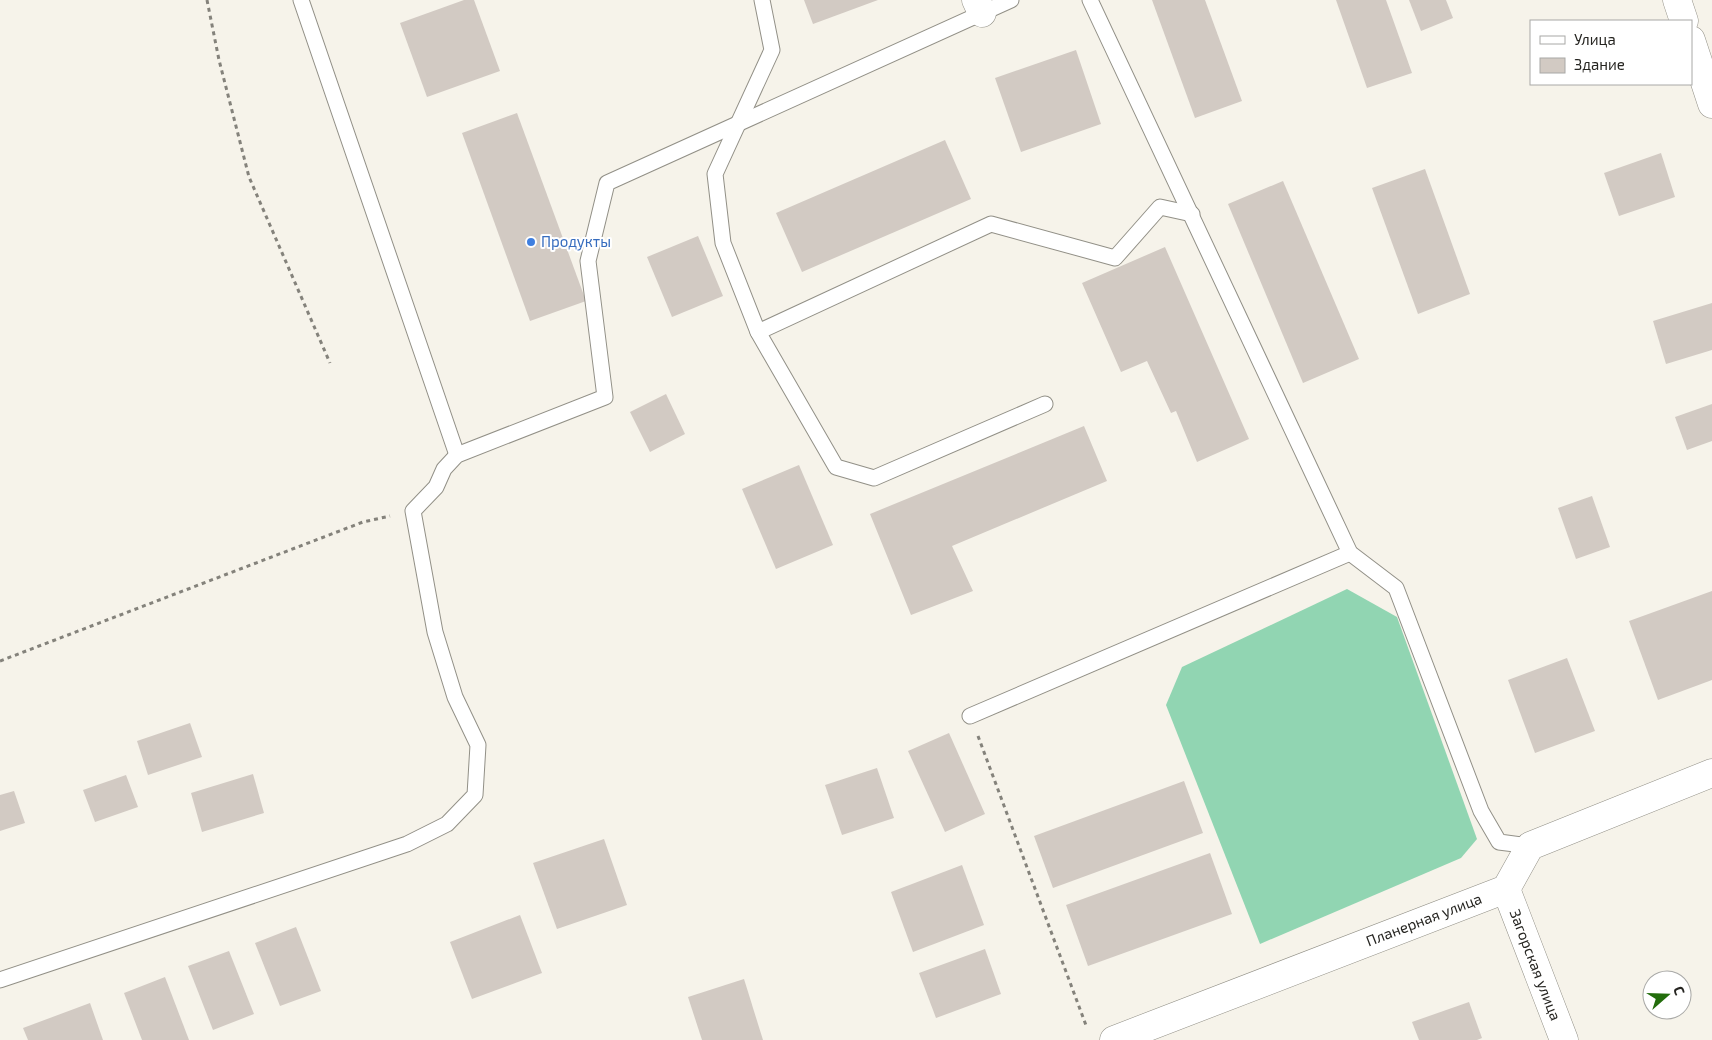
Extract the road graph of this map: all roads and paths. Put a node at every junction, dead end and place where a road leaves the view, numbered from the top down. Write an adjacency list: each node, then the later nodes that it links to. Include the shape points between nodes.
1 (207, 0): 14 (path, via 249,177)
2 (301, 0): 16 (lane)
3 (762, 0): 11 (lane, via 772,50)
4 (1011, 0): 7 (lane)
5 (1090, 0): 12 (lane)
6 (1677, 0): 8 (street)
7 (979, 7): 11 (lane)
8 (1684, 20)
9 (1692, 43): 10 (street)
10 (1712, 104)
11 (736, 125): 13 (lane, via 715,174 722,243); 16 (lane, via 607,183 588,261 605,397)
12 (1192, 214): 13 (lane, via 1160,207 1114,258 991,224); 18 (lane)
13 (758, 332): 15 (lane, via 836,466 874,478)
14 (330, 363)
15 (1045, 404)
16 (457, 455): 17 (lane, via 444,468 436,487)
17 (413, 511): 19 (path, via 363,522); 24 (lane, via 436,632 455,697 478,745 475,795 446,824 407,844)
18 (1350, 553): 20 (lane); 22 (lane, via 1396,588 1481,810 1499,842)
19 (0, 661)
20 (970, 716): 25 (path)
21 (1712, 773): 22 (street)
22 (1530, 846): 23 (street)
23 (1506, 889): 26 (street, Планерная улица); 27 (street, Загорская улица)
24 (0, 980)
25 (1088, 1031)
26 (1114, 1040)
27 (1564, 1040)

